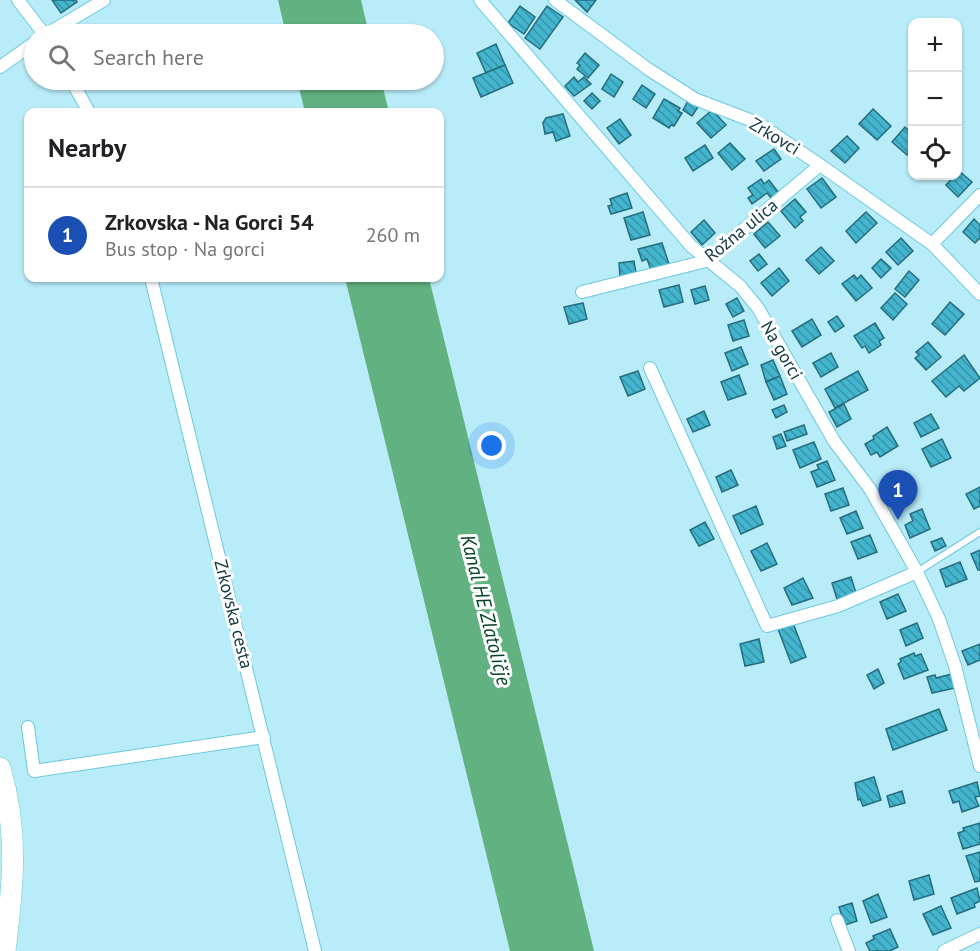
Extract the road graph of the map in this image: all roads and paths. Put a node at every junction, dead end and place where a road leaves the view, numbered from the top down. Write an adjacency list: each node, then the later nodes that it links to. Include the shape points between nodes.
1 (18, 0): 5 (street)
2 (104, 0): 6 (street)
3 (480, 0): 14 (street, Na gorci)
4 (555, 0): 11 (street, Zrkovci, via 695,99 758,123)
5 (38, 24)
6 (63, 24)
7 (24, 50): 8 (street)
8 (0, 68)
9 (77, 90): 10 (street)
10 (87, 108)
11 (820, 165): 13 (street, Zrkovci); 14 (street, Rožna ulica)
12 (980, 195): 13 (street)
13 (932, 244): 17 (street, Zrkovci)
14 (706, 261): 16 (street, Rožna ulica); 20 (street, Na gorci, via 740,286 758,308 834,441 870,489)
15 (152, 282): 22 (street, Zrkovska cesta)
16 (582, 292)
17 (980, 294)
18 (650, 368): 20 (street, via 767,626 838,606)
19 (980, 532): 20 (lane)
20 (917, 572): 23 (street, Na gorci, via 955,666)
21 (28, 727): 22 (street, via 34,771)
22 (264, 737): 31 (street, Zrkovska cesta)
23 (980, 766)
24 (0, 768): 30 (highway, via 14,837)
25 (0, 822): 26 (highway)
26 (0, 899)
27 (837, 920): 32 (street)
28 (980, 934): 29 (street)
29 (960, 948): 33 (street)
30 (5, 951)
31 (315, 951)
32 (849, 951)
33 (944, 951)

